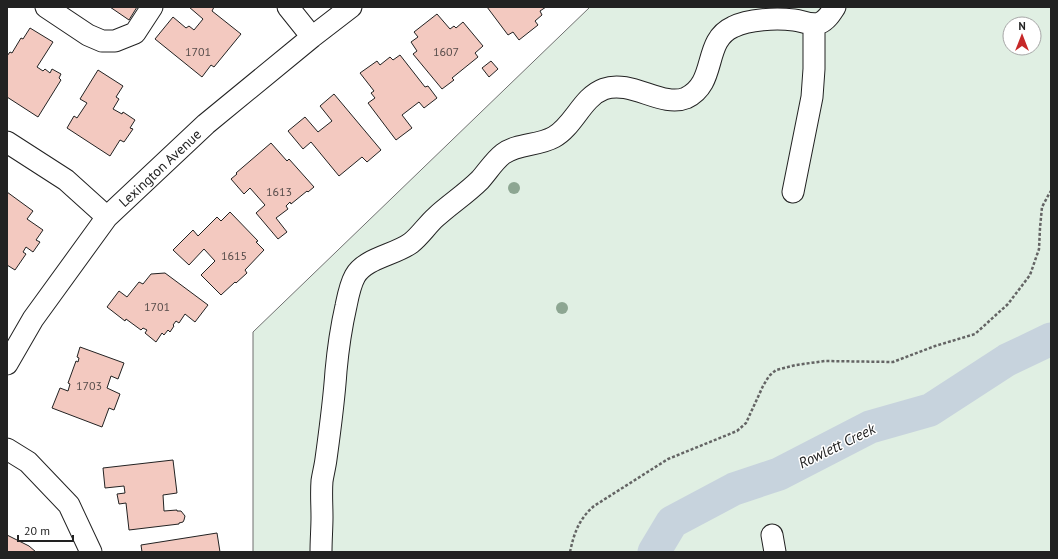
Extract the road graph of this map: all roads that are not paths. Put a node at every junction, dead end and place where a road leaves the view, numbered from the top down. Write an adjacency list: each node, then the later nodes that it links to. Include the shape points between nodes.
1 (46, 7): 2 (street, via 88,35 102,41 115,41 135,33)
2 (152, 7)
3 (288, 7): 7 (street)
4 (351, 7): 7 (street, Lexington Avenue)
5 (835, 7): 6 (street, via 826,19)
6 (814, 24): 9 (street, via 812,97); 14 (street, via 767,20 731,27 717,42 700,88 684,99 666,99 625,88 603,89 586,102 565,129 556,136 506,152 411,243 359,270 348,295 340,336 322,481)
7 (312, 37): 10 (street, Lexington Avenue, via 206,124)
8 (7, 142): 10 (street, via 66,180)
9 (793, 192)
10 (107, 217): 11 (street, Lexington Avenue, via 33,319)
11 (7, 364)
12 (7, 449): 13 (street, via 28,462 69,505)
13 (90, 552)
14 (321, 552)

